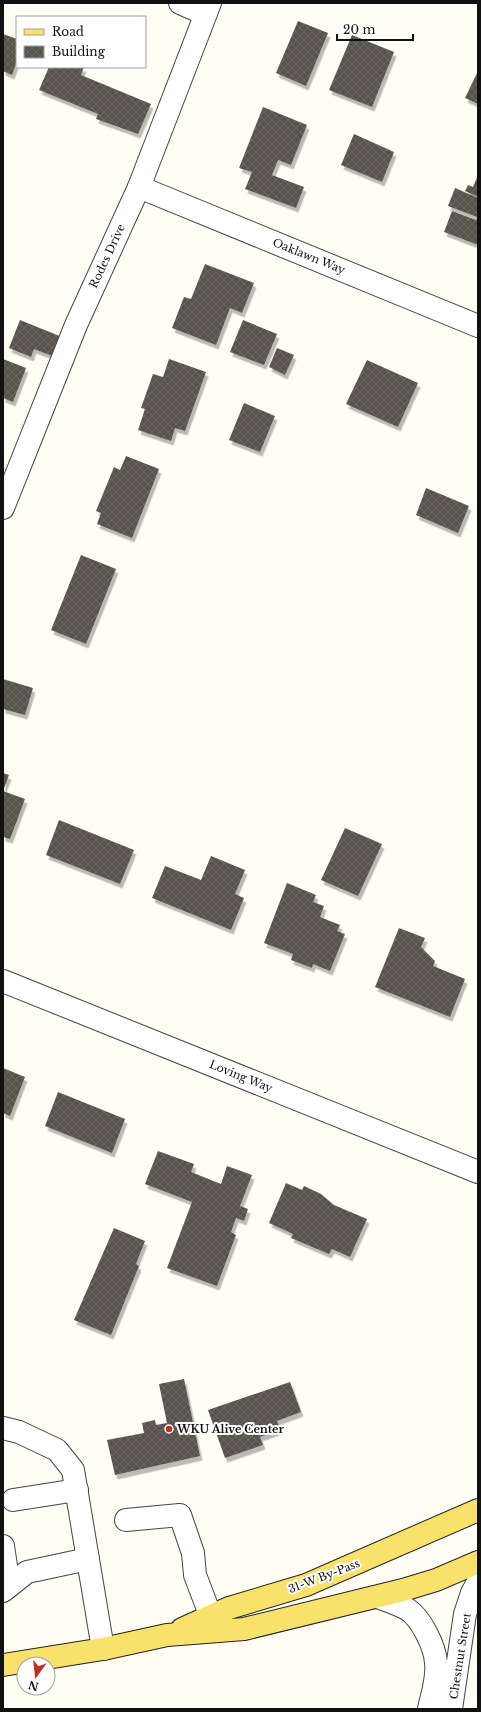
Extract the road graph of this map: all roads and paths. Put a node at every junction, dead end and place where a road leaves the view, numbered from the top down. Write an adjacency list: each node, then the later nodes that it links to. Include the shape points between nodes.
1 (180, 3): 2 (street)
2 (208, 9): 3 (street, Rodes Drive)
3 (139, 186): 4 (street, Oaklawn Way); 5 (street, Rodes Drive, via 76,325)
4 (478, 326)
5 (4, 502)
6 (3, 981): 7 (street, Loving Way)
7 (478, 1172)
8 (3, 1428): 9 (street, via 19,1432 57,1450 73,1470)
9 (76, 1490): 10 (street); 14 (street)
10 (12, 1500)
11 (478, 1510): 19 (main road, 31-W By-Pass, via 306,1585 229,1608)
12 (126, 1520): 19 (street, via 180,1515 193,1553 195,1575)
13 (3, 1546): 17 (street)
14 (88, 1560): 17 (street, via 26,1572); 21 (street)
15 (478, 1562): 18 (main road, 31-W By-Pass, via 436,1580)
16 (478, 1582): 24 (street, Chestnut Street, via 465,1614)
17 (6, 1588)
18 (378, 1597): 20 (main road, 31-W By-Pass, via 244,1630); 23 (street, Chestnut Street, via 408,1610 424,1628 432,1644 436,1663 435,1683)
19 (211, 1616): 20 (main road, 31-W By-Pass)
20 (167, 1635): 21 (main road, 31-W By-Pass)
21 (103, 1649): 22 (main road, 31-W By-Pass)
22 (3, 1665)
23 (429, 1709)
24 (451, 1709)

